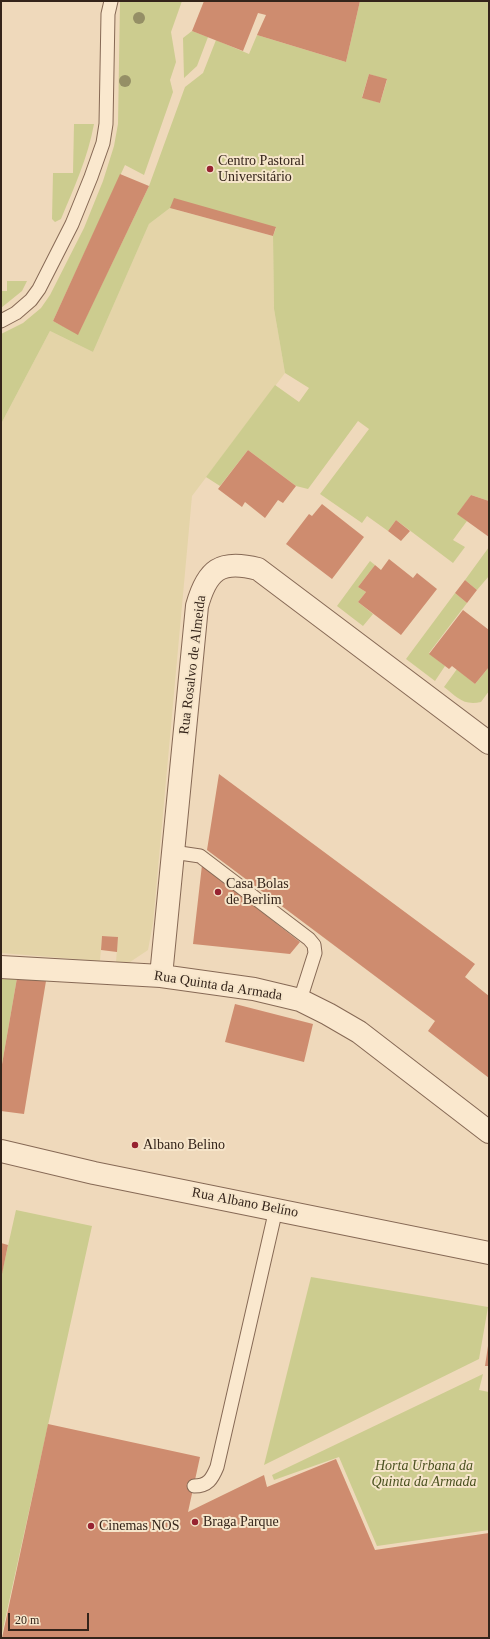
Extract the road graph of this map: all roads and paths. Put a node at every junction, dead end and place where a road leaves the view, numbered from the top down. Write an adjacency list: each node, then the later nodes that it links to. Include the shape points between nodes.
1 (111, 1): 2 (lane, via 108,14 106,124 103,143 72,224 39,289 32,300)
2 (1, 321)
3 (486, 734): 4 (street, Rua Rosalvo de Almeida, via 258,569 243,565 226,566 210,575 202,588 197,606)
4 (173, 852): 6 (street, Rua Rosalvo de Almeida); 7 (lane, via 200,856 309,939 314,945 315,953)
5 (1, 966): 6 (street, Rua Quinta da Armada)
6 (161, 976): 7 (street, Rua Quinta da Armada, via 254,989)
7 (300, 1000): 8 (street, Rua Quinta da Armada, via 359,1032)
8 (489, 1132)
9 (1, 1151): 10 (street, Rua Albano Belíno, via 94,1173)
10 (276, 1209): 11 (street, Rua Albano Belíno); 12 (lane, via 217,1467 213,1478 207,1484)
11 (489, 1253)
12 (194, 1486)

